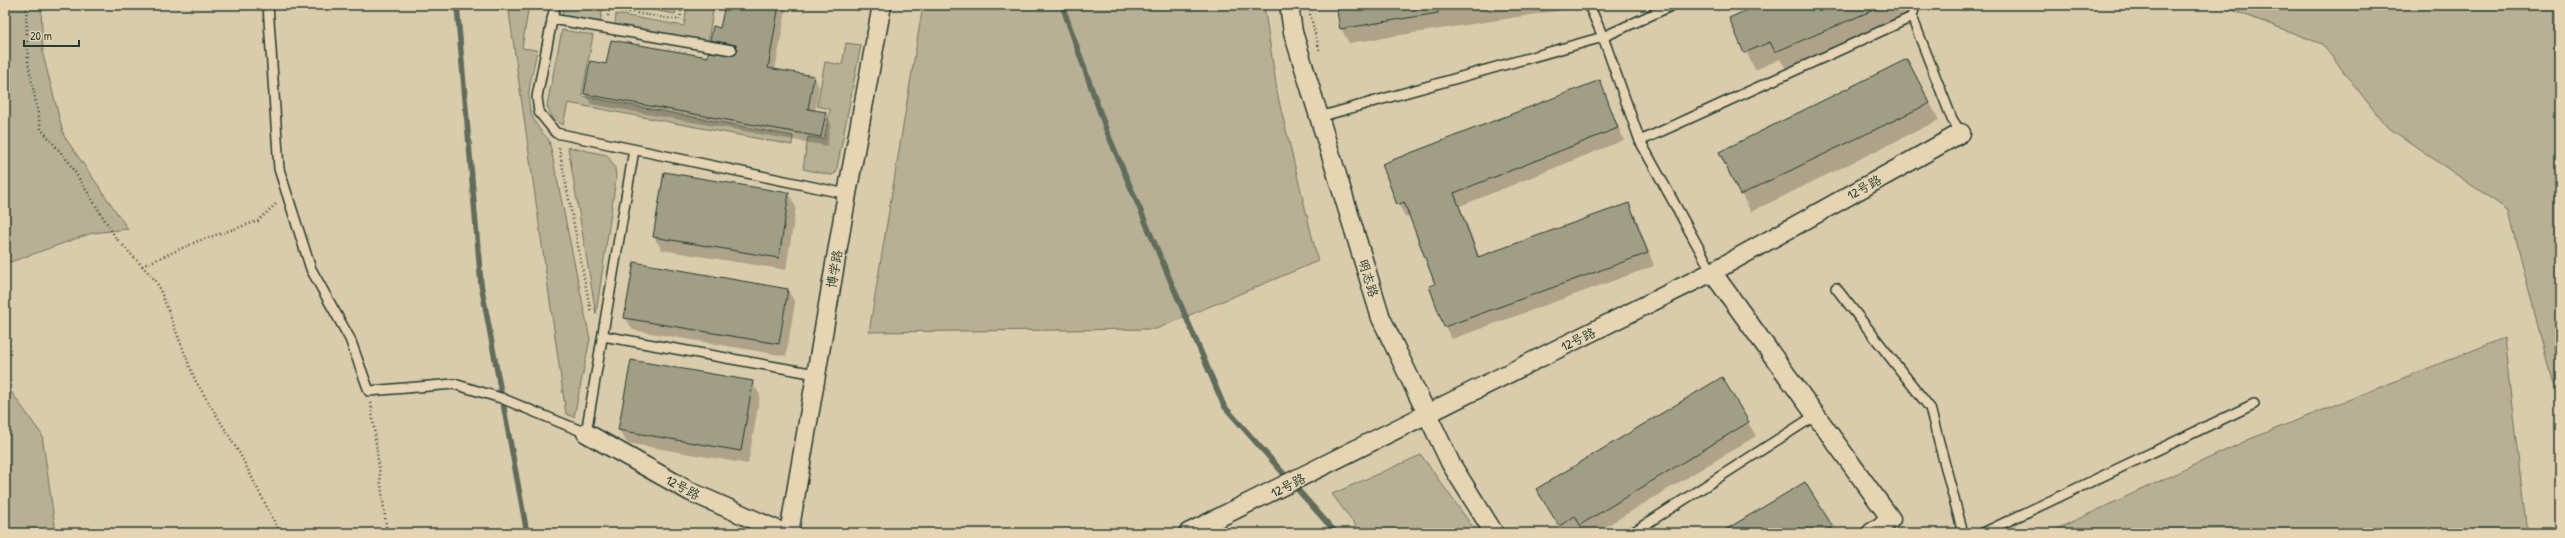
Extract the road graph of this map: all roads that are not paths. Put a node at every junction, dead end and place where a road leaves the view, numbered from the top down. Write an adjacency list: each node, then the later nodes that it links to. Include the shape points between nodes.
1 (268, 5): 24 (lane, via 278,169 311,268 350,338 369,391 454,384 501,398)
2 (554, 5): 9 (lane)
3 (882, 5): 16 (street, 博学路)
4 (1289, 5): 12 (street, 明志路, via 1293,32)
5 (1589, 5): 10 (lane)
6 (1673, 5): 10 (lane)
7 (1915, 5): 8 (lane)
8 (1912, 17): 13 (lane, via 1952,119); 14 (lane)
9 (552, 19): 11 (lane); 15 (lane, via 537,97 539,112 556,134)
10 (1603, 37): 12 (lane); 14 (lane)
11 (732, 50)
12 (1319, 117): 22 (street, 明志路, via 1381,318)
13 (1960, 133): 17 (street, 12号路)
14 (1640, 141): 17 (lane)
15 (634, 150): 16 (lane); 19 (lane)
16 (847, 194): 20 (street, 博学路)
17 (1712, 272): 22 (street, 12号路); 23 (street)
18 (1836, 288): 31 (lane, via 1930,408)
19 (603, 336): 20 (lane); 24 (lane)
20 (816, 374): 26 (street, 博学路)
21 (2254, 404): 32 (lane)
22 (1426, 415): 27 (street, 12号路); 28 (street, 明志路)
23 (1816, 415): 29 (lane); 30 (street, via 1891,519)
24 (586, 433): 25 (street, 12号路, via 691,492)
25 (784, 533)
26 (789, 533)
27 (1188, 533)
28 (1494, 533)
29 (1632, 533)
30 (1871, 533)
31 (1963, 533)
32 (1983, 533)

